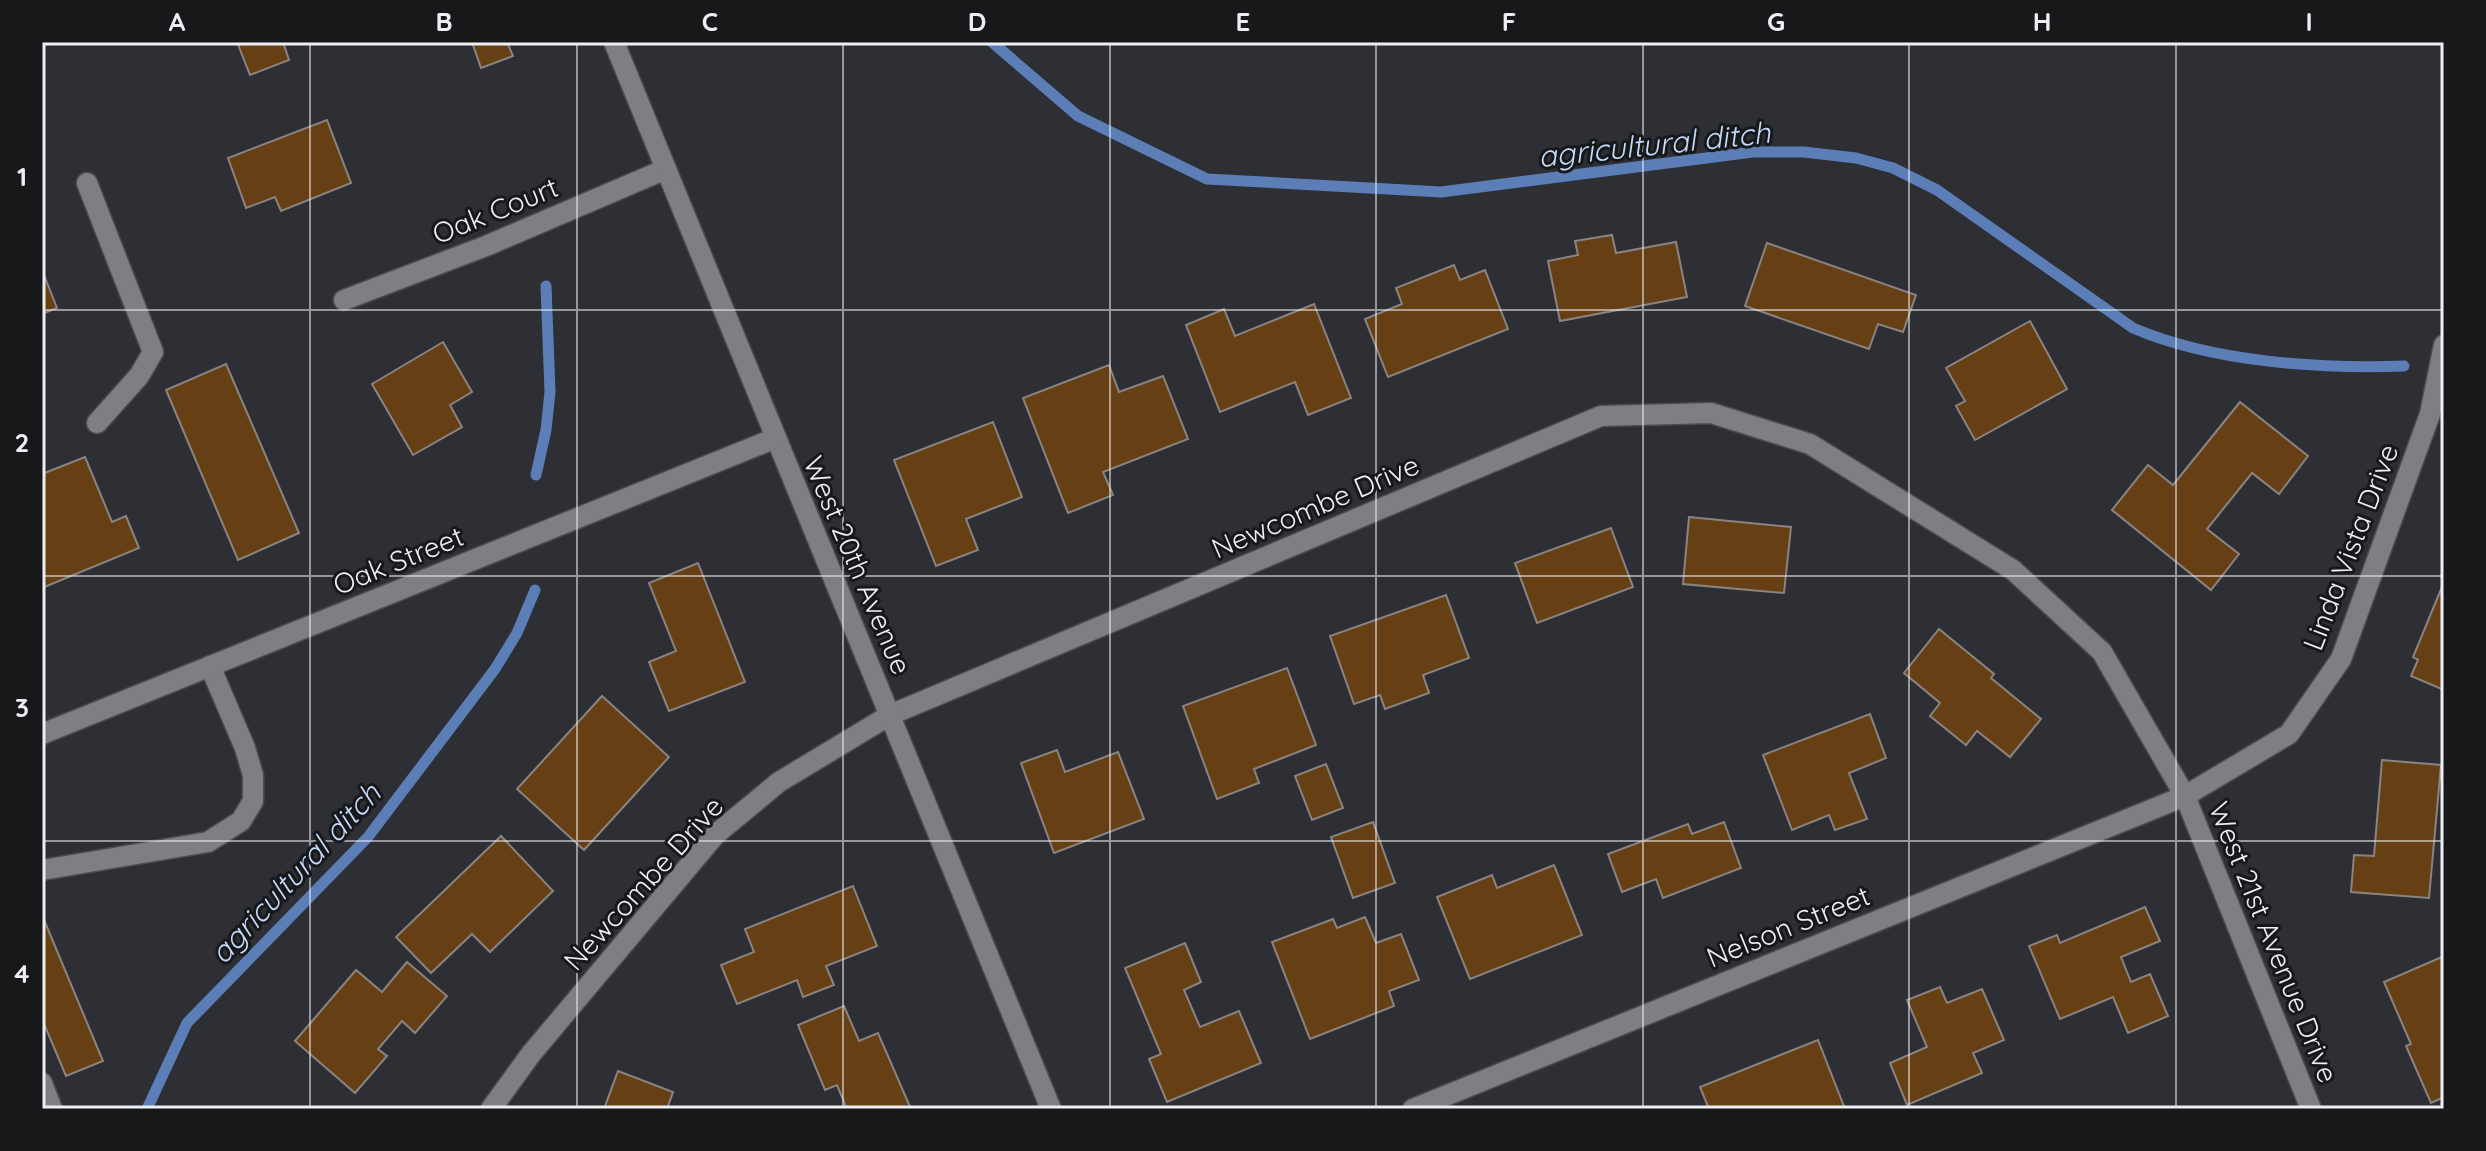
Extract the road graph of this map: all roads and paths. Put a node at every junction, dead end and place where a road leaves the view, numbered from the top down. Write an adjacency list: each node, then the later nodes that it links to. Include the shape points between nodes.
1 (614, 42): 2 (street, West 20th Avenue)
2 (666, 169): 4 (street, Oak Court); 8 (street, West 20th Avenue)
3 (87, 183): 7 (street, via 153,352)
4 (344, 300)
5 (2444, 345): 6 (street, Linda Vista Drive)
6 (2437, 412): 12 (street, Linda Vista Drive, via 2341,659 2289,734)
7 (97, 423)
8 (776, 438): 9 (street, Oak Street); 10 (street, West 20th Avenue)
9 (210, 666): 11 (street, Oak Street); 13 (street, via 253,775 253,801 241,821 194,845)
10 (890, 715): 12 (street, Newcombe Drive, via 1601,416 1711,413 1810,444 2013,570 2102,652); 16 (street, Newcombe Drive, via 779,782 715,835); 17 (street, West 20th Avenue)
11 (42, 734)
12 (2185, 796): 18 (street, Nelson Street); 19 (street, West 21st Avenue Drive)
13 (42, 870)
14 (42, 1083): 15 (street)
15 (52, 1109)
16 (491, 1109)
17 (1051, 1109)
18 (1413, 1109)
19 (2311, 1109)

